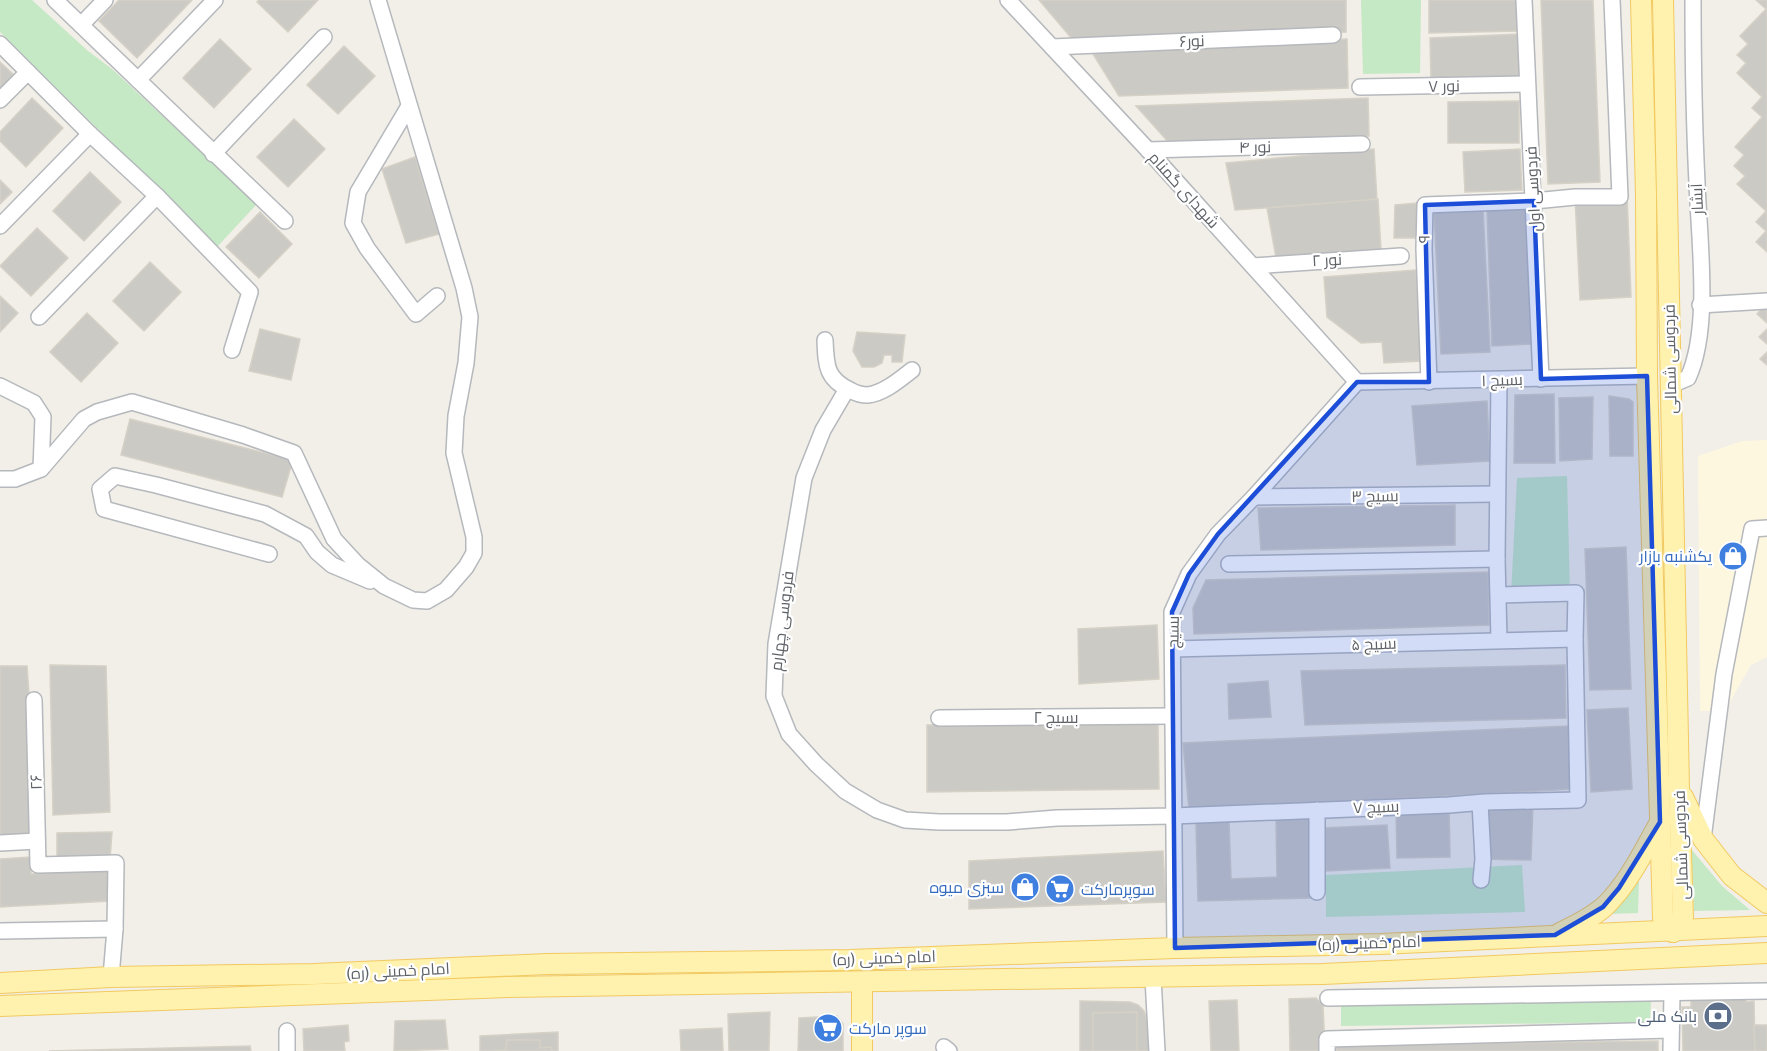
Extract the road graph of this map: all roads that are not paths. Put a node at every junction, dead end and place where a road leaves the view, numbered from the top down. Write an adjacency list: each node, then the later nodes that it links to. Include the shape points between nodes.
1 (55, 0): 11 (street)
2 (105, 0): 11 (street)
3 (215, 0): 17 (street)
4 (378, 0): 21 (street)
5 (1008, 0): 15 (street, شهدای گمنام)
6 (1524, 0): 18 (street, فردوسی اول)
7 (1611, 0): 27 (street, via 1620,197)
8 (1641, 0): 39 (main road, فردوسی شمالی)
9 (1663, 0): 44 (main road, فردوسی شمالی)
10 (1693, 0): 34 (street, آبشار)
11 (81, 25): 17 (street)
12 (1333, 35): 15 (street, نور۶)
13 (324, 37): 25 (street)
14 (0, 44): 16 (street)
15 (1052, 46): 24 (street, شهدای گمنام)
16 (28, 72): 20 (street); 22 (street)
17 (138, 80): 25 (street)
18 (1527, 84): 19 (street, نور ۷); 27 (street, فردوسی اول)
19 (1360, 87)
20 (0, 100)
21 (410, 106): 32 (street, via 358,192 353,223 416,314); 55 (street, via 470,317 454,453 474,537 474,553 446,590 427,601 413,600)
22 (90, 134): 26 (street); 29 (street)
23 (1362, 144): 24 (street, نور ۴)
24 (1148, 150): 31 (street, شهدای گمنام)
25 (213, 154): 28 (street)
26 (157, 196): 35 (street); 37 (street, via 250,292)
27 (1534, 201): 40 (street, فردوسی اول); 43 (street, ۹, via 1425,205)
28 (285, 221)
29 (0, 226)
30 (1401, 256): 31 (street, نور ۲)
31 (1253, 266): 42 (street, شهدای گمنام)
32 (437, 296)
33 (1767, 301): 34 (street)
34 (1700, 305): 44 (street, آبشار, via 1700,339 1693,366 1688,378)
35 (39, 317)
36 (825, 340): 46 (street, via 830,374)
37 (232, 350)
38 (912, 370): 46 (street, via 878,392 866,395)
39 (1647, 376): 40 (street, بسیج ۱); 67 (main road, فردوسی شمالی)
40 (1541, 379): 41 (street, بسیج ۱)
41 (1499, 381): 43 (street, بسیج ۱); 49 (street)
42 (1357, 382): 43 (street, بسیج ۱); 50 (street, بسیج)
43 (1429, 382)
44 (1671, 385): 63 (main road, فردوسی شمالی)
45 (0, 386): 47 (street, via 34,403 43,417)
46 (847, 389): 66 (street, فردوسی چهارم, via 823,430 804,478 789,562 776,644 774,696 789,734 845,791 877,810 905,820 1007,822)
47 (41, 469): 48 (street, via 15,479); 55 (street, via 84,418 132,402 243,435 294,453 334,538 358,566)
48 (0, 479)
49 (1497, 494): 50 (street, بسیج ۳); 53 (street)
50 (1254, 497): 59 (street, بسیج, via 1218,534 1189,574 1172,612)
51 (1767, 528): 68 (street, via 1752,529 1724,674)
52 (269, 554): 55 (street, via 104,509 100,489 115,476 266,514 306,536 332,565)
53 (1497, 559): 54 (street); 56 (street)
54 (1229, 564)
55 (384, 586)
56 (1499, 595): 57 (street, via 1576,593); 58 (street)
57 (1575, 639): 58 (street, بسیج ۵); 64 (street, بسیج ۷, via 1578,800)
58 (1499, 640): 59 (street, بسیج ۵)
59 (1173, 649): 61 (street, بسیج)
60 (34, 700): 69 (street, ۲۶)
61 (1172, 716): 62 (street, بسیج ۲); 66 (street, بسیج)
62 (939, 718)
63 (1679, 789): 68 (main road); 77 (main road, فردوسی شمالی, via 1683,917)
64 (1480, 803): 65 (street, بسیج ۷); 71 (street)
65 (1317, 810): 66 (street, بسیج ۷); 72 (street)
66 (1173, 816): 79 (street, بسیج)
67 (1660, 822): 77 (main road, فردوسی شمالی, via 1663,918); 78 (main road, via 1635,866 1603,907)
68 (1703, 839): 73 (main road, via 1732,876)
69 (38, 841): 70 (street); 75 (street, ۲۶, via 38,865 116,863)
70 (0, 843)
71 (1481, 880)
72 (1317, 892)
73 (1767, 903)
74 (1767, 926): 77 (main road, امام خمینی (ره)); 80 (main road, via 1748,934 1741,943 1749,950)
75 (115, 929): 76 (street); 82 (street)
76 (0, 931)
77 (1673, 932): 78 (main road, امام خمینی (ره)); 81 (main road)
78 (1555, 935): 79 (main road, امام خمینی (ره), via 1380,944)
79 (1175, 948): 82 (main road, امام خمینی (ره), via 850,960)
80 (1765, 953): 81 (main road, امام خمینی (ره))
81 (1675, 956): 83 (main road, امام خمینی (ره), via 1323,974)
82 (111, 977): 85 (main road, امام خمینی (ره))
83 (1154, 978): 84 (main road, امام خمینی (ره)); 94 (street)
84 (862, 982): 89 (main road, امام خمینی (ره), via 508,987); 93 (main road)
85 (1, 983): 89 (main road)
86 (1767, 991): 87 (street)
87 (1672, 993): 88 (street); 90 (street)
88 (1328, 998)
89 (0, 1006)
90 (1671, 1030): 95 (street, via 1327,1039); 96 (street)
91 (287, 1031): 92 (street)
92 (287, 1051)
93 (862, 1051)
94 (1157, 1051)
95 (1327, 1051)
96 (1671, 1051)

